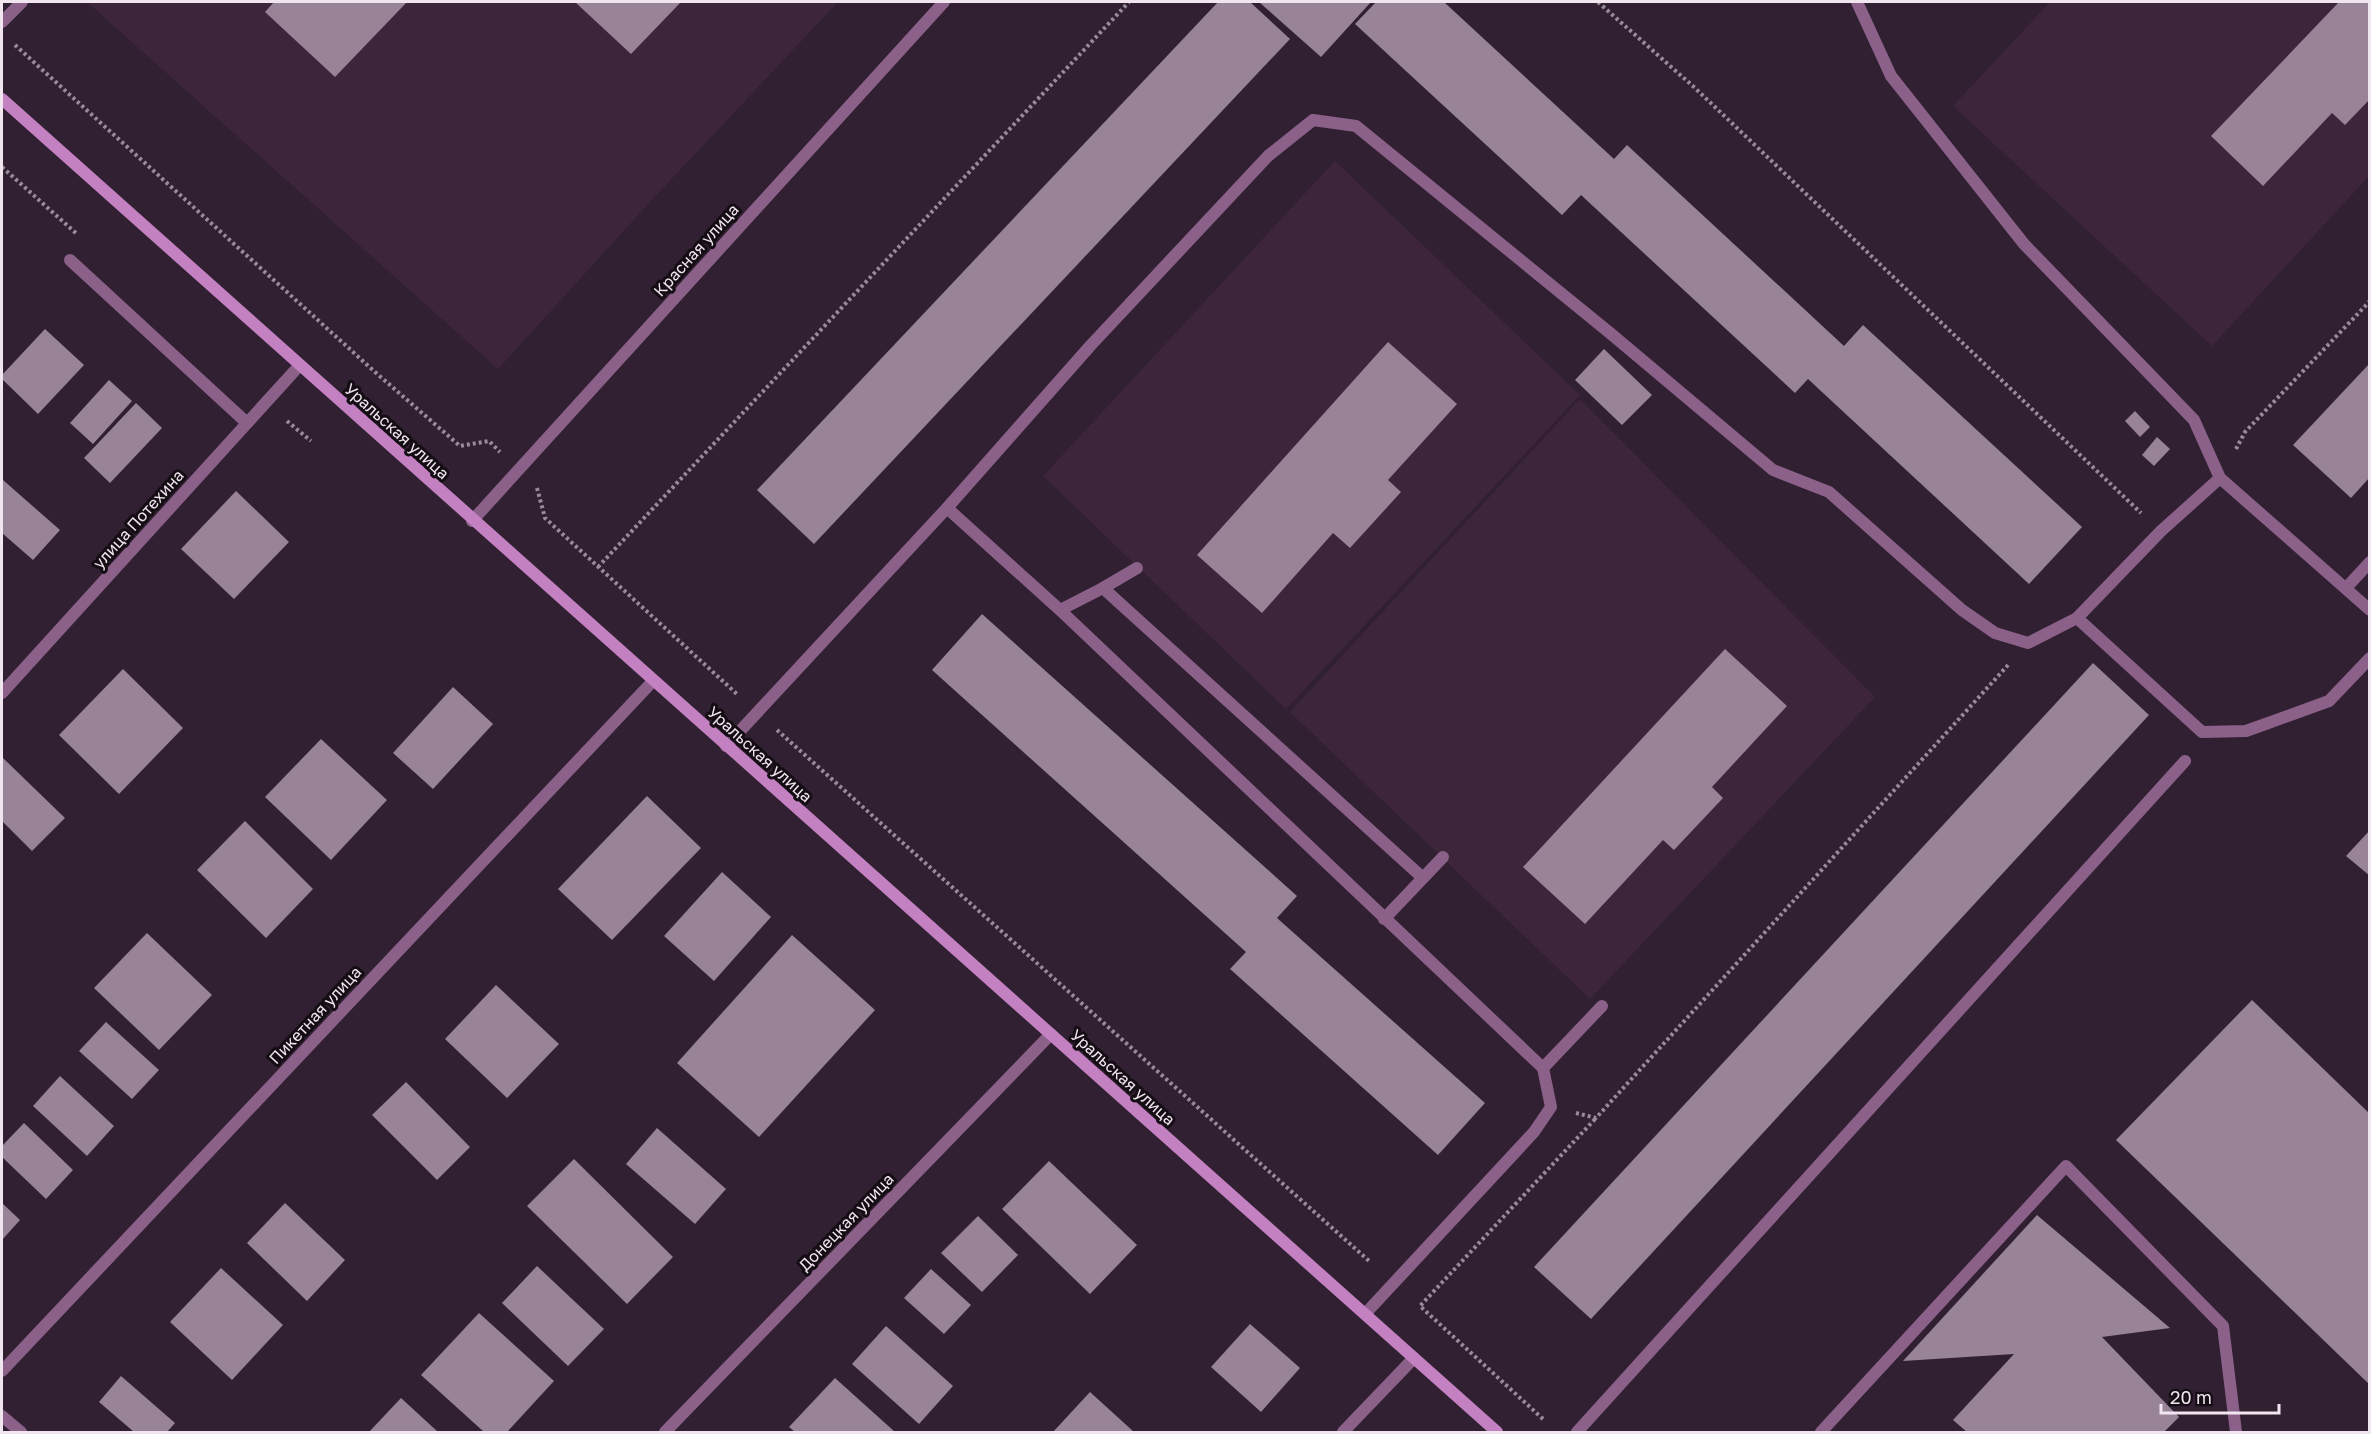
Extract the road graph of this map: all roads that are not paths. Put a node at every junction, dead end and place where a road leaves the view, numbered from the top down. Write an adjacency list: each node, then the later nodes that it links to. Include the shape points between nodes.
1 (22, 2): 4 (street)
2 (944, 2): 11 (street, Красная улица)
3 (1857, 2): 9 (street, via 1891,76 2024,244 2194,420)
4 (2, 22)
5 (2, 99): 7 (street, Уральская улица)
6 (70, 260): 8 (street)
7 (299, 366): 8 (street, улица Потехина); 11 (street, Уральская улица)
8 (247, 423): 21 (street, улица Потехина)
9 (2220, 478): 15 (street); 18 (street, via 2161,531)
10 (947, 508): 16 (street); 18 (street, via 1268,156 1313,120 1356,126 1773,470 1828,492 1962,610 1995,633 2028,643); 22 (street)
11 (472, 520): 20 (street, Уральская улица)
12 (2370, 562): 15 (street)
13 (1137, 568): 14 (street)
14 (1103, 588): 16 (street); 25 (street)
15 (2346, 588): 17 (street)
16 (1060, 610): 26 (street)
17 (2370, 610)
18 (2077, 618): 19 (street, via 2202,732 2246,731 2329,700)
19 (2370, 658)
20 (653, 681): 22 (street, Уральская улица); 32 (street, Пикетная улица)
21 (2, 693)
22 (726, 746): 28 (street, Уральская улица)
23 (2185, 760): 38 (street)
24 (1443, 857): 25 (street)
25 (1423, 878): 26 (street)
26 (1384, 919): 29 (street)
27 (1602, 1006): 29 (street)
28 (1051, 1034): 30 (street, Уральская улица); 35 (street, Донецкая улица)
29 (1543, 1068): 30 (street, via 1551,1107 1534,1132)
30 (1365, 1314): 31 (street, Уральская улица)
31 (1414, 1358): 36 (street); 37 (street, Уральская улица)
32 (2, 1371)
33 (2, 1416): 34 (street)
34 (21, 1432)
35 (665, 1432)
36 (1343, 1432)
37 (1497, 1432)
38 (1577, 1432)
39 (1821, 1432): 40 (street, via 2066,1166 2223,1326)
40 (2236, 1432)

